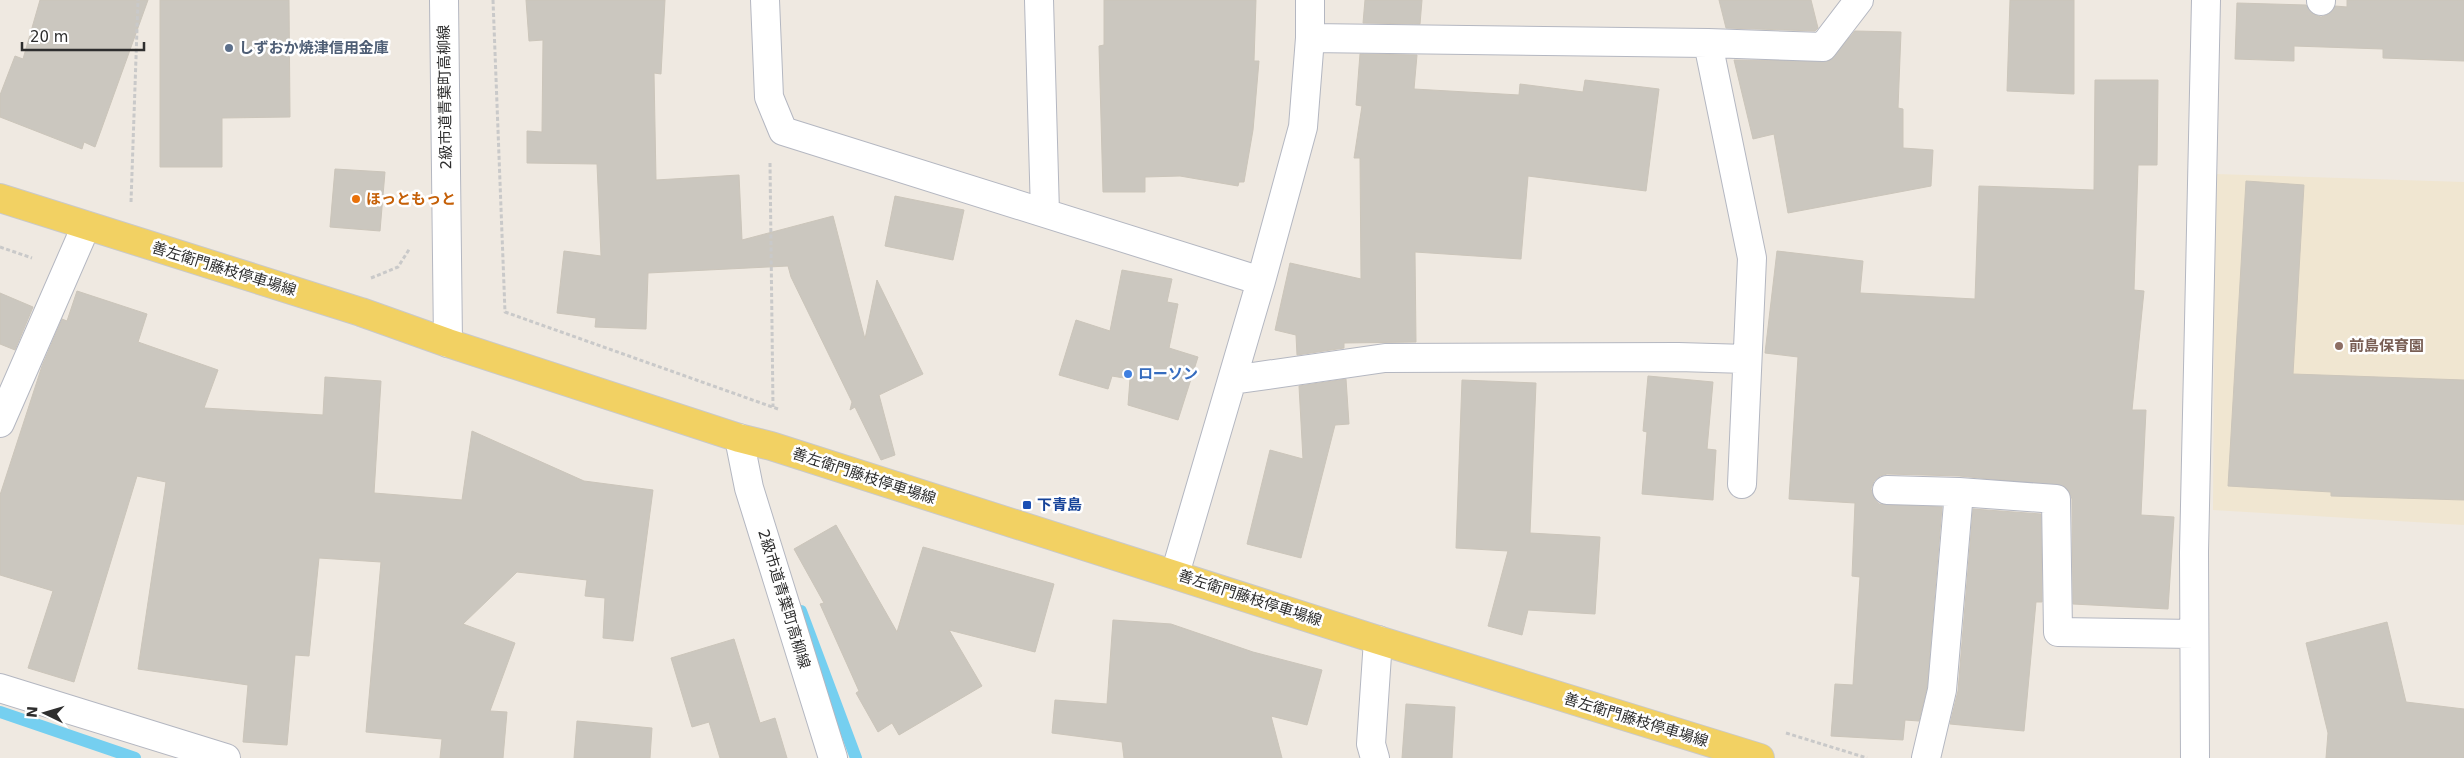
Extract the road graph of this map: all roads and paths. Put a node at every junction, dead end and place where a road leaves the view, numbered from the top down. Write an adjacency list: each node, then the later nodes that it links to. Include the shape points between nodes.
1 (138, 0): 13 (path)
2 (444, 0): 19 (street, 2級市道青葉町高柳線)
3 (493, 0): 22 (path, via 505,312)
4 (765, 0): 14 (street, via 769,97 783,131)
5 (1039, 0): 14 (street)
6 (1310, 0): 9 (street)
7 (1859, 0): 10 (street, via 1823,47)
8 (2206, 0): 30 (street)
9 (1310, 38): 10 (street); 18 (street, via 1303,127)
10 (1708, 43): 20 (street, via 1752,258)
11 (770, 157): 23 (path)
12 (0, 198): 15 (main road, 善左衛門藤枝停車場線)
13 (131, 210)
14 (1045, 213): 18 (street)
15 (86, 226): 19 (main road, 善左衛門藤枝停車場線, via 361,312); 24 (street)
16 (413, 243): 17 (path, via 398,266)
17 (368, 279)
18 (1261, 281): 21 (street)
19 (448, 343): 25 (main road, 善左衛門藤枝停車場線)
20 (1748, 359): 21 (street, via 1385,358); 26 (street)
21 (1232, 380): 29 (street)
22 (736, 394)
23 (774, 407)
24 (0, 422)
25 (739, 438): 29 (main road, 善左衛門藤枝停車場線); 34 (street, 2級市道青葉町高柳線, via 749,488)
26 (1742, 484)
27 (1887, 490): 28 (street)
28 (1959, 492): 30 (street, via 2056,499 2058,632); 37 (street, via 1942,690)
29 (1175, 574): 31 (main road, 善左衛門藤枝停車場線)
30 (2194, 634): 38 (street)
31 (1378, 640): 35 (street, via 1371,744); 36 (main road, 善左衛門藤枝停車場線)
32 (0, 688): 33 (street)
33 (226, 758)
34 (833, 758)
35 (1375, 758)
36 (1760, 758)
37 (1926, 758)
38 (2196, 758)

